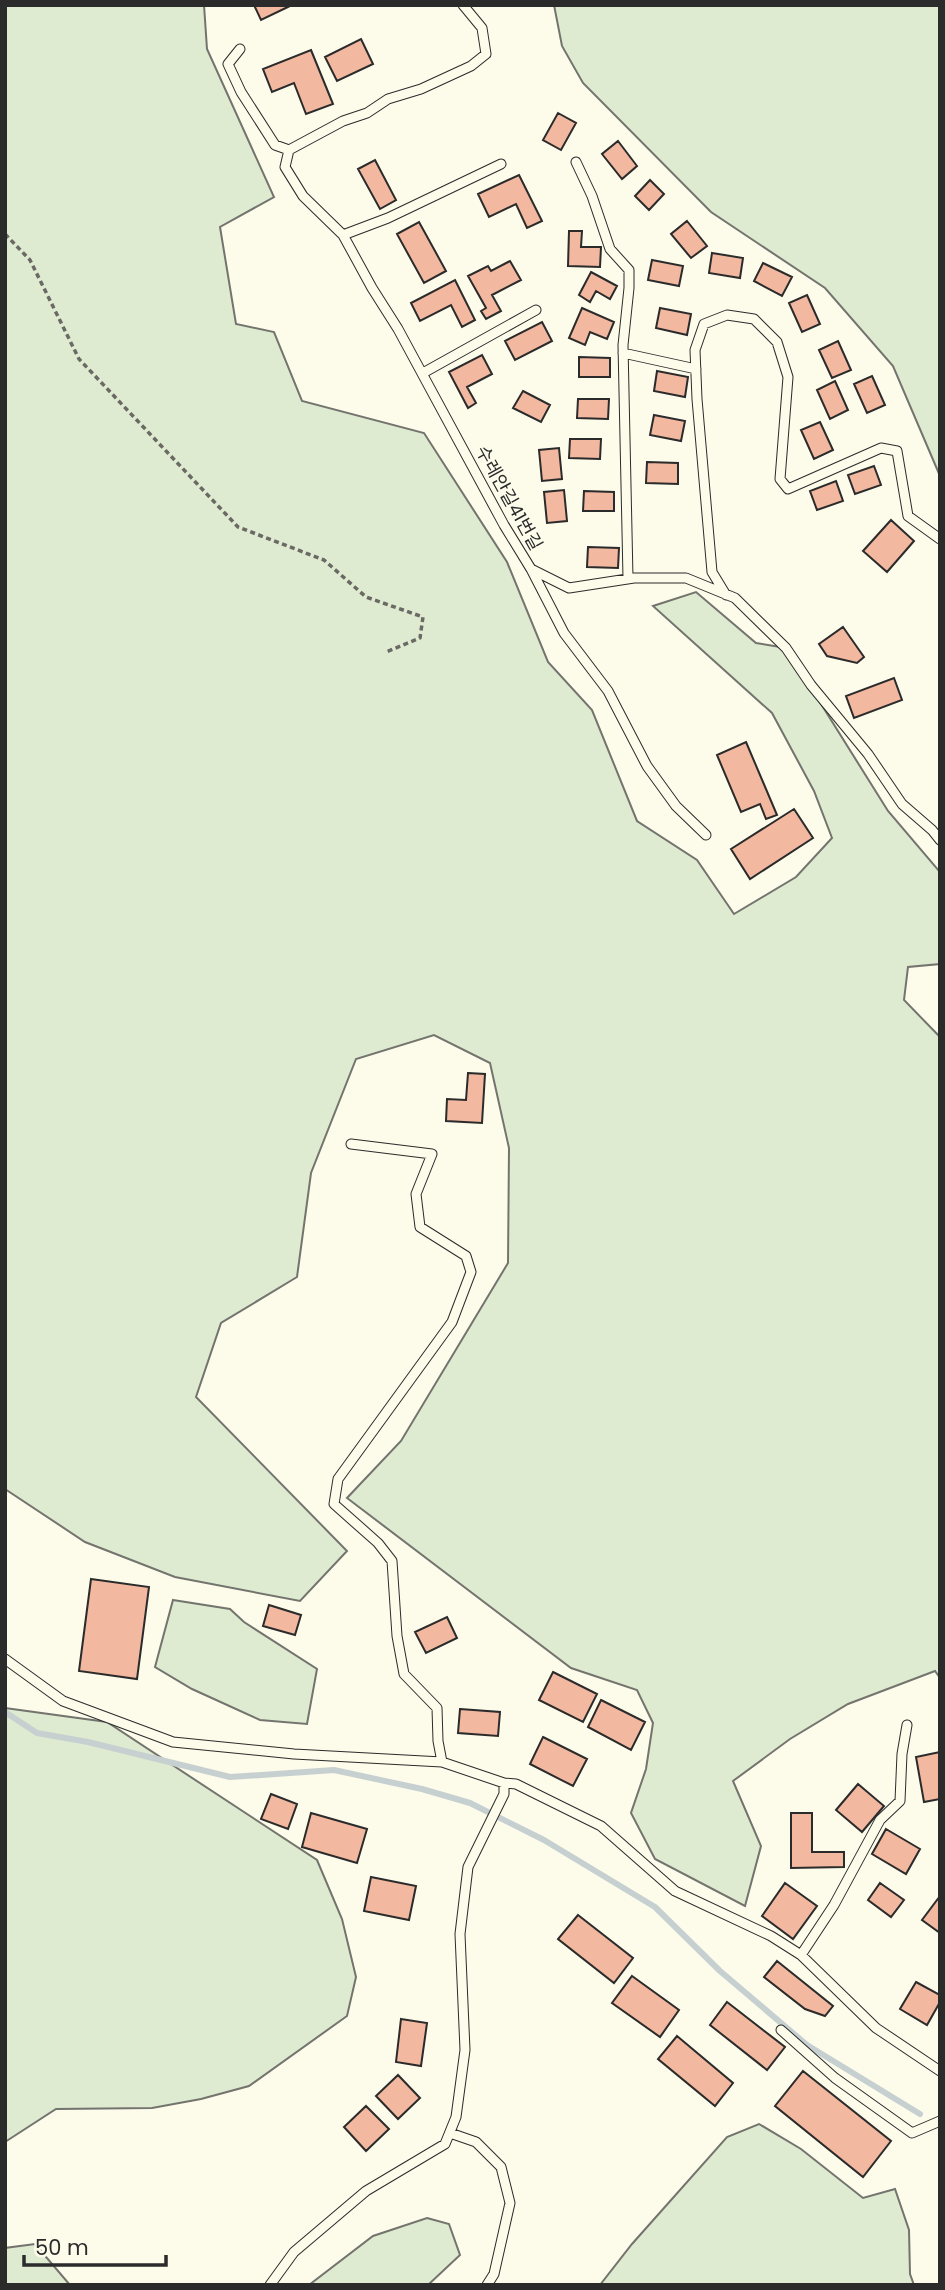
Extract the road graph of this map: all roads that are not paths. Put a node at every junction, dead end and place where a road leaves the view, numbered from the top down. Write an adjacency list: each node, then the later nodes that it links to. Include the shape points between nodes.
1 (463, 5): 3 (lane, via 482,28 486,54 471,66 388,99)
2 (240, 49): 3 (lane, via 228,64 241,92 275,145)
3 (289, 150): 6 (lane, 수레안길41번길, via 285,167 303,196)
4 (576, 162): 8 (lane, via 610,249 629,270)
5 (501, 164): 6 (lane)
6 (343, 234): 10 (lane, 수레안길41번길)
7 (536, 310): 10 (lane)
8 (623, 353): 9 (lane); 13 (lane)
9 (696, 369): 11 (lane, via 695,350 704,324 727,316 754,318 777,342 788,377 780,479 788,489 881,448 897,451 908,516); 14 (lane, via 712,572)
10 (423, 373): 12 (lane, 수레안길41번길)
11 (940, 539)
12 (531, 569): 13 (lane, 수레안길41번길, via 569,588); 15 (lane, via 564,634 608,691 646,766 676,806)
13 (628, 578): 14 (lane, 수레안길41번길, via 686,578)
14 (726, 594): 16 (lane, 수레안길41번길, via 786,648 901,804)
15 (706, 835)
16 (940, 840)
17 (351, 1144): 20 (lane, via 432,1154 415,1194 420,1227 466,1256 471,1272 452,1322 338,1479 334,1504 392,1561 404,1674 437,1708)
18 (5, 1659): 20 (lane, via 63,1701 173,1742)
19 (907, 1725): 22 (lane, via 900,1801 880,1820)
20 (443, 1762): 21 (lane)
21 (504, 1783): 22 (lane, via 516,1784 601,1826 675,1891); 26 (lane, via 504,1794 468,1867 460,1934 465,2050 457,2117)
22 (802, 1955): 24 (lane, via 876,2028)
23 (781, 2030): 25 (lane, via 835,2078 912,2133)
24 (940, 2071)
25 (940, 2121)
26 (450, 2133): 27 (lane, via 445,2144 366,2191 314,2234); 28 (lane, via 476,2142 500,2166 507,2191 510,2203)
27 (270, 2285)
28 (488, 2285)

